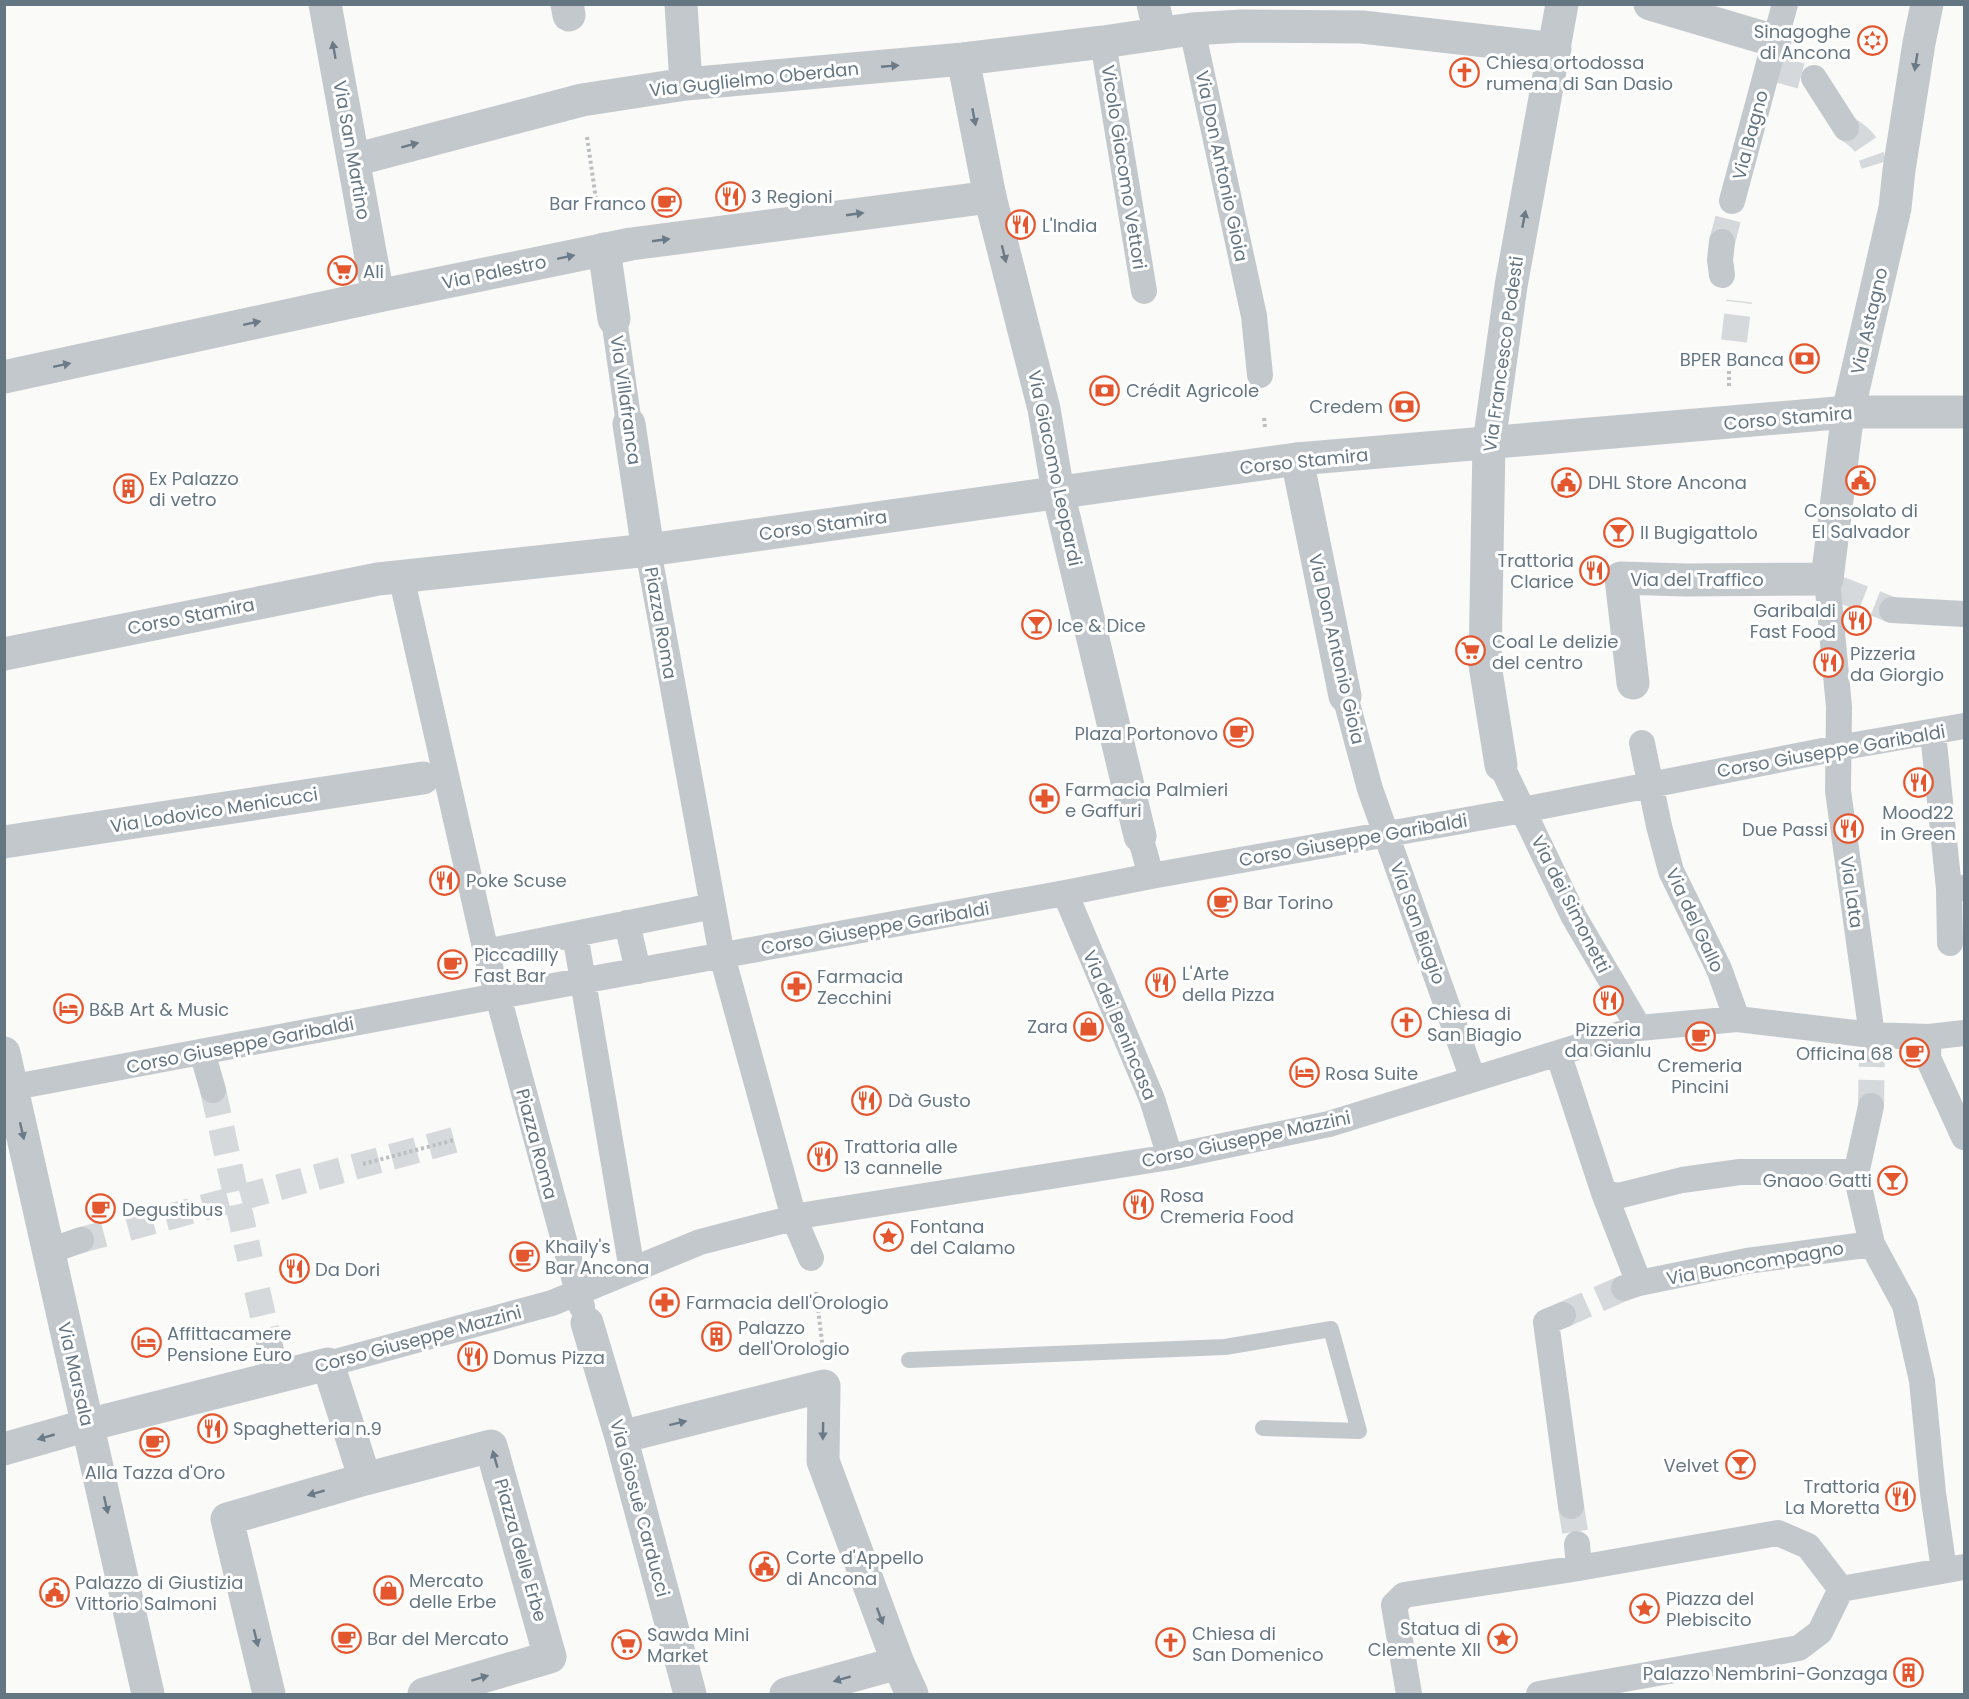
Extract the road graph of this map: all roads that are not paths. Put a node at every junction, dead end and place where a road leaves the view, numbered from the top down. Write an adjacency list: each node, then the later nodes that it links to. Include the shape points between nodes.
1 (325, 4): 16 (street, Via San Martino, one-way to 1)
2 (681, 4): 14 (street)
3 (1563, 4): 10 (street, Via Francesco Podesti)
4 (1650, 4): 12 (street)
5 (1785, 4): 12 (street, Via Bagno)
6 (1927, 4): 27 (street, Via Astagno, one-way to 27, via 1895,208)
7 (1157, 19): 8 (street, Via Guglielmo Oberdan); 9 (street, Via Guglielmo Oberdan)
8 (1192, 29): 10 (street, Via Guglielmo Oberdan, via 1362,27); 25 (street, Via Don Antonio Gioia, via 1254,316)
9 (1103, 42): 11 (street, Via Guglielmo Oberdan); 22 (street, Vicolo Giacomo Vettori)
10 (1555, 49): 30 (street, Via Francesco Podesti, one-way to 10, via 1511,285)
11 (963, 59): 14 (street, Via Guglielmo Oberdan, one-way to 11); 17 (street, Via Giacomo Leopardi, one-way to 17)
12 (1773, 60): 18 (street, Via Bagno)
13 (1814, 78): 15 (street)
14 (686, 84): 16 (street, Via Guglielmo Oberdan, one-way to 14, via 582,100)
15 (1846, 128)
16 (354, 160): 23 (street, Via San Martino)
17 (990, 197): 20 (street, Via Palestro, one-way to 17); 32 (street, Via Giacomo Leopardi, one-way to 32, via 1044,409)
18 (1732, 201)
19 (1722, 242): 21 (street)
20 (604, 249): 23 (street, Via Palestro, one-way to 20); 24 (street, Via Villafranca)
21 (1722, 275)
22 (1144, 291)
23 (378, 296): 26 (street, Via Palestro, one-way to 23)
24 (614, 319): 29 (street, Via Villafranca)
25 (1260, 375)
26 (4, 377)
27 (1848, 412): 28 (street, Corso Stamira); 30 (street, Corso Stamira); 35 (street, Via Astagno)
28 (1965, 412)
29 (629, 424): 33 (street, Via Villafranca)
30 (1488, 443): 31 (street, Corso Stamira); 45 (street, Via Francesco Podesti, via 1485,664)
31 (1297, 459): 32 (street, Corso Stamira); 40 (street, Via Don Antonio Gioia)
32 (1058, 492): 33 (street, Corso Stamira); 50 (street, Via Giacomo Leopardi)
33 (648, 550): 34 (street, Piazza Roma); 55 (street, Piazza Roma)
34 (390, 577): 38 (street, Corso Stamira); 59 (street, Piazza Roma)
35 (1833, 584): 39 (street, Via del Traffico, via 1621,578); 44 (street, Via Astagno)
36 (1892, 610): 37 (street)
37 (1965, 614)
38 (4, 654)
39 (1633, 683)
40 (1345, 696): 49 (street, Via Don Antonio Gioia)
41 (1965, 726): 42 (street, Corso Giuseppe Garibaldi)
42 (1933, 733): 44 (street, Corso Giuseppe Garibaldi); 53 (street)
43 (1642, 743): 47 (street)
44 (1838, 748): 47 (street, Corso Giuseppe Garibaldi); 68 (street, Via Lata, via 1838,790)
45 (1501, 765): 48 (street, Via Francesco Podesti)
46 (423, 778): 51 (street, Via Lodovico Menicucci)
47 (1650, 785): 48 (street, Corso Giuseppe Garibaldi); 64 (street, Via del Gallo, via 1671,871 1719,969)
48 (1523, 810): 49 (street, Corso Giuseppe Garibaldi); 65 (street, Via dei Simonetti, via 1574,917)
49 (1386, 835): 52 (street, Corso Giuseppe Garibaldi); 72 (street, Via San Biagio)
50 (1140, 836): 52 (street, Via Giacomo Leopardi)
51 (4, 843)
52 (1151, 876): 54 (street, Corso Giuseppe Garibaldi)
53 (1957, 889): 58 (street)
54 (1065, 893): 60 (street, Corso Giuseppe Garibaldi); 77 (street, Via dei Benincasa, via 1152,1099)
55 (713, 906): 56 (street); 60 (street, Piazza Roma)
56 (627, 923): 57 (street); 61 (street)
57 (575, 934): 59 (street); 62 (street)
58 (1950, 943)
59 (486, 952): 63 (street, Piazza Roma)
60 (732, 954): 61 (street); 80 (street, Piazza Roma)
61 (638, 971): 62 (street)
62 (583, 981): 63 (street); 85 (street)
63 (487, 998): 69 (street, Corso Giuseppe Garibaldi); 86 (street, Piazza Roma)
64 (1737, 1019): 65 (street, Corso Giuseppe Mazzini); 68 (street, Corso Giuseppe Mazzini)
65 (1639, 1028): 71 (street, Corso Giuseppe Mazzini)
66 (1965, 1033): 67 (street, Corso Giuseppe Mazzini)
67 (1929, 1038): 68 (street, Corso Giuseppe Mazzini); 76 (street, via 1928,1058)
68 (1872, 1042)
69 (202, 1052): 73 (street, Corso Giuseppe Garibaldi); 74 (street)
70 (4, 1053): 73 (street, Via Marsala)
71 (1558, 1053): 72 (street, Corso Giuseppe Mazzini); 79 (street)
72 (1473, 1079): 77 (street, Corso Giuseppe Mazzini, via 1329,1124)
73 (8, 1088): 83 (street, Via Marsala, one-way to 83)
74 (213, 1090)
75 (1871, 1106): 78 (street)
76 (1965, 1137)
77 (1170, 1157): 80 (street, Corso Giuseppe Mazzini)
78 (1856, 1174): 79 (street, via 1740,1172 1682,1180 1618,1196); 82 (street)
79 (1604, 1194): 82 (street, Via Buoncompagno, via 1632,1286 1747,1261)
80 (800, 1216): 84 (street, Piazza Roma); 85 (street, via 700,1242)
81 (81, 1240): 83 (street)
82 (1872, 1244): 99 (street, via 1905,1305 1922,1381 1933,1494)
83 (49, 1251): 93 (street, Via Marsala)
84 (811, 1258)
85 (632, 1270): 86 (street)
86 (577, 1292): 88 (street, Piazza Roma); 91 (street, Corso Giuseppe Mazzini, via 552,1303)
87 (1563, 1315): 98 (street, via 1546,1322)
88 (587, 1323): 95 (street, Via Giosuè Carducci)
89 (269, 1342): 92 (street)
90 (909, 1360): 94 (lane, via 1225,1347 1331,1329 1359,1431)
91 (328, 1364): 92 (street, Corso Giuseppe Mazzini); 97 (street)
92 (277, 1377): 93 (street, Corso Giuseppe Mazzini)
93 (88, 1425): 96 (street, Corso Giuseppe Mazzini, one-way to 96); 103 (street, Via Marsala, one-way to 103)
94 (1263, 1428)
95 (621, 1437): 101 (street, one-way to 101, via 829,1376 823,1461); 105 (street, Via Giosuè Carducci)
96 (4, 1449)
97 (365, 1479): 102 (street, Piazza delle Erbe, one-way to 97, via 550,1657 492,1446); 104 (street, Piazza delle Erbe, one-way to 104, via 227,1519)
98 (1571, 1506)
99 (1954, 1568): 100 (street)
100 (1841, 1588): 108 (street, via 1808,1546 1778,1533 1578,1556 1404,1596 1394,1605); 109 (street, via 1820,1632 1799,1648)
101 (898, 1663): 106 (street, one-way to 106); 107 (street)
102 (426, 1694)
103 (148, 1695)
104 (269, 1695)
105 (690, 1695)
106 (786, 1695)
107 (912, 1695)
108 (1409, 1695)
109 (1539, 1695)

